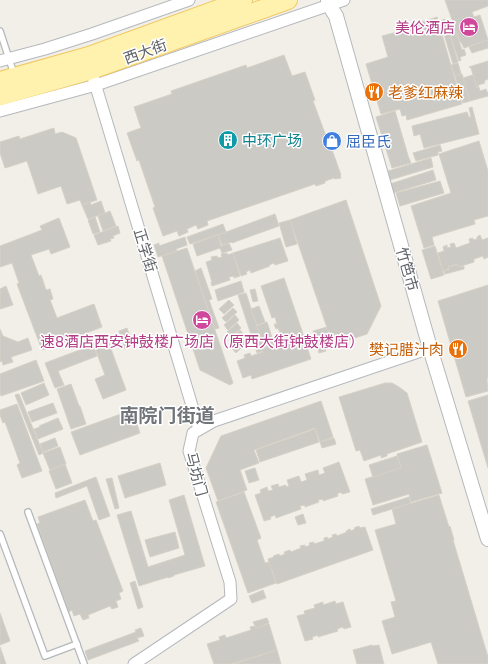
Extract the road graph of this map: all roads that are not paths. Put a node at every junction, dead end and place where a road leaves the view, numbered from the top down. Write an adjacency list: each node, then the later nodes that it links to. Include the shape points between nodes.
1 (189, 0): 7 (street, via 92,34)
2 (243, 0): 9 (main road, 西大街, via 89,56)
3 (288, 0): 8 (main road, 西大街)
4 (344, 0): 5 (street)
5 (329, 3): 8 (street); 12 (street, 竹笆市, via 336,16)
6 (0, 31): 7 (lane)
7 (5, 60): 9 (lane)
8 (93, 78): 10 (main road, 西大街); 11 (street); 13 (street, 正学街)
9 (7, 79)
10 (0, 96)
11 (0, 111)
12 (430, 348): 13 (street, 马坊门, via 214,421); 16 (street, 竹笆市)
13 (200, 429): 19 (street, 马坊门, via 193,433 189,451 230,582 231,599)
14 (28, 512): 17 (lane)
15 (0, 534): 17 (lane, via 45,656)
16 (488, 539)
17 (77, 644): 18 (lane)
18 (84, 664)
19 (134, 664)

